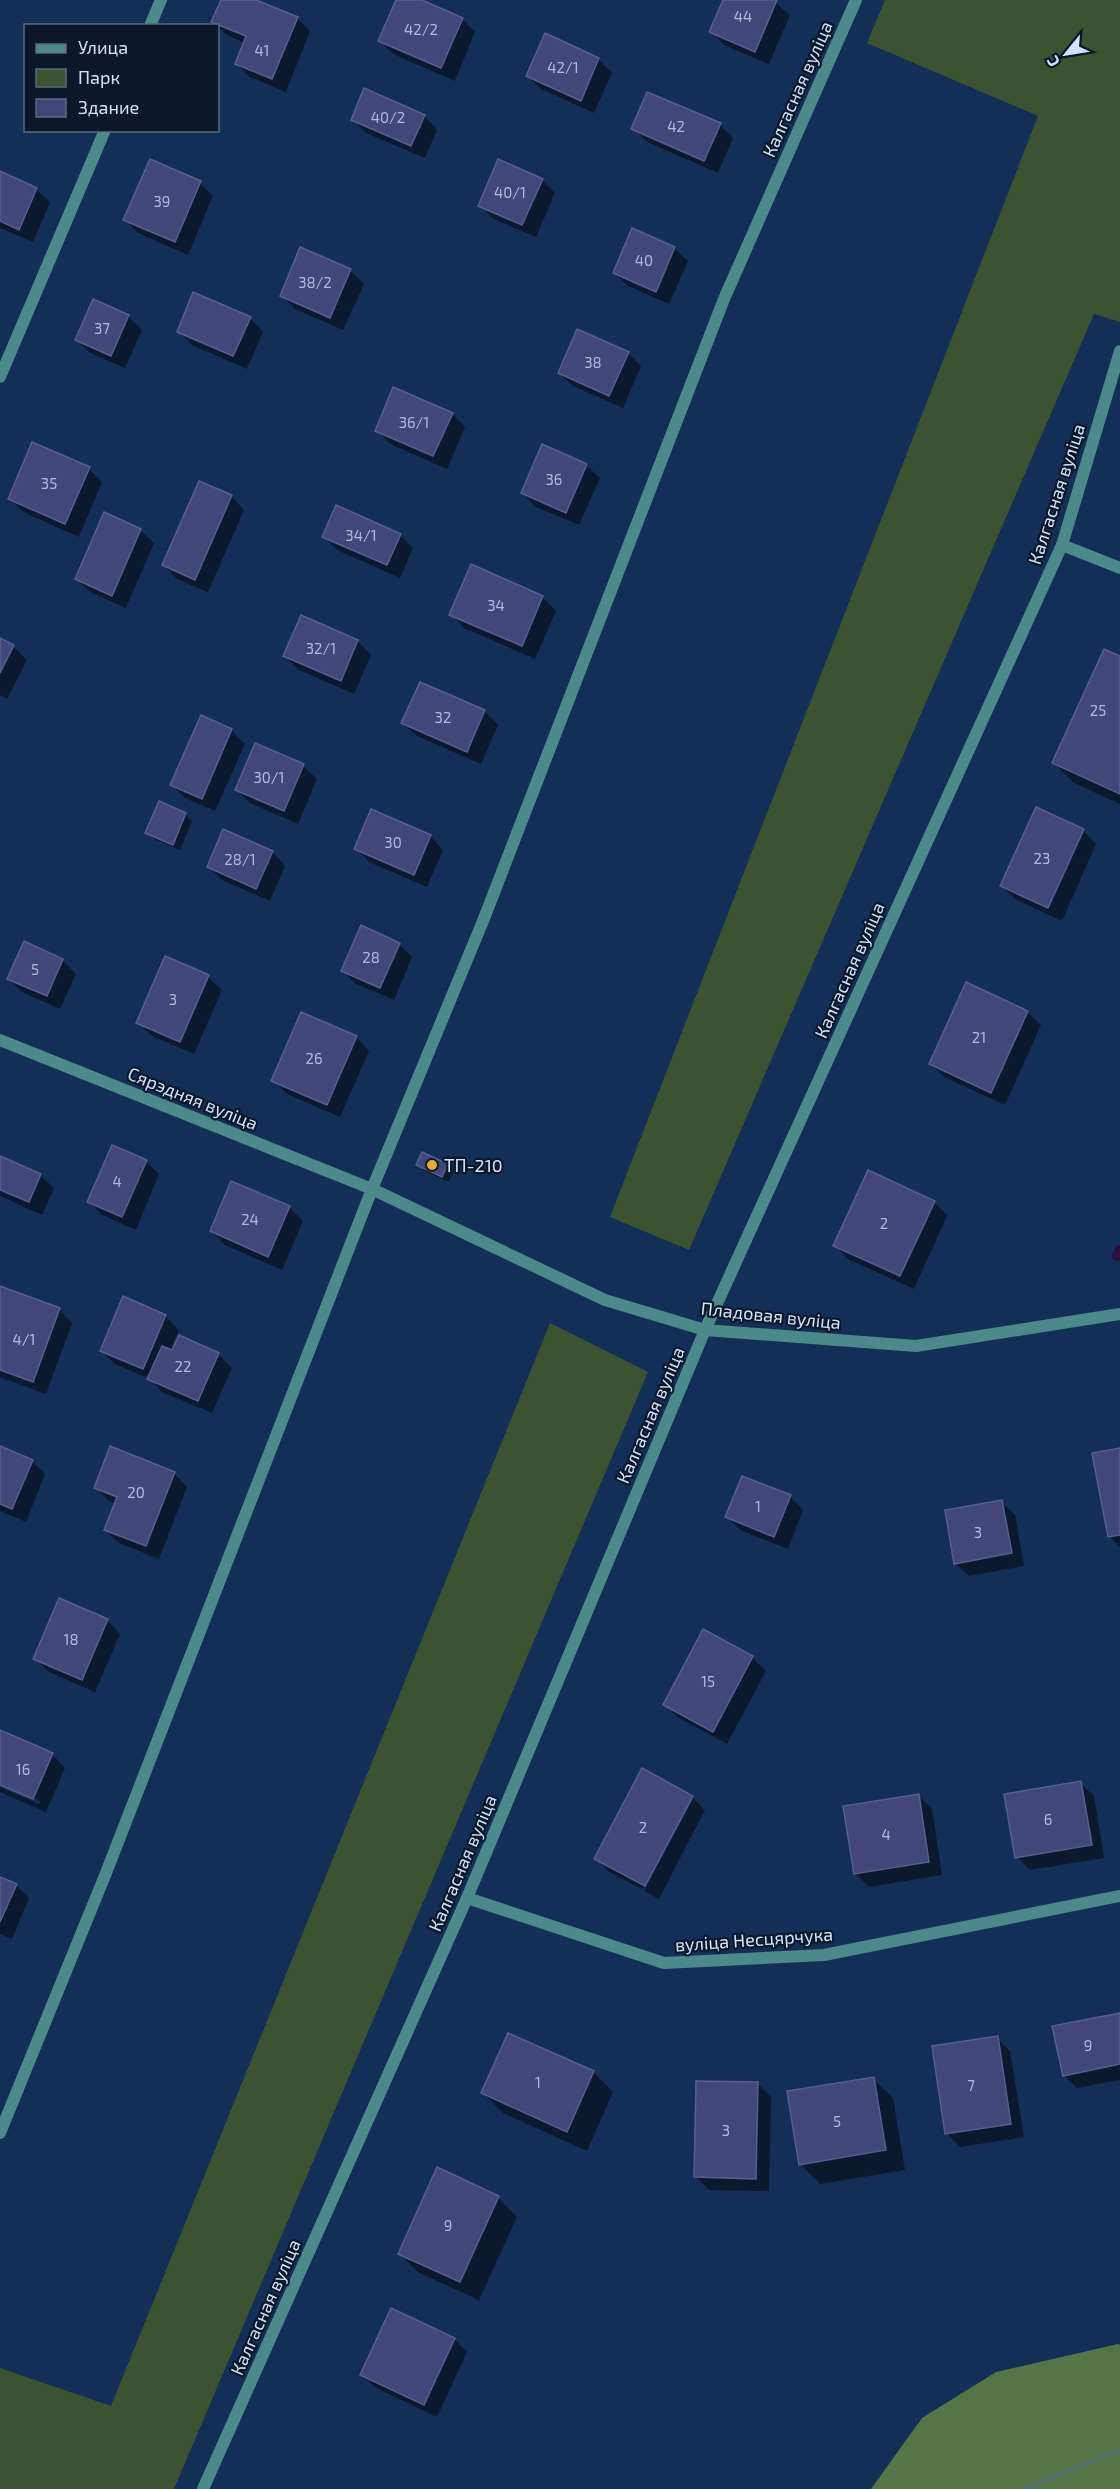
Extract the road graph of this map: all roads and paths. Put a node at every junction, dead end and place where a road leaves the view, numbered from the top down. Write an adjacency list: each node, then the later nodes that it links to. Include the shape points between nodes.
1 (161, 0): 3 (street)
2 (856, 0): 10 (street, Калгасная вуліца, via 724,299 483,921)
3 (151, 24)
4 (104, 132): 6 (street)
5 (1120, 351): 7 (street, Калгасная вуліца)
6 (0, 377)
7 (1062, 545): 8 (street); 12 (street, Калгасная вуліца)
8 (1120, 568)
9 (0, 1040): 10 (street, Сярэдняя вуліца)
10 (372, 1189): 12 (street, Пладовая вуліца, via 606,1300); 15 (street, Калгасная вуліца, via 106,1873)
11 (1120, 1314): 12 (street, Пладовая вуліца, via 916,1346)
12 (705, 1330): 14 (street, Калгасная вуліца)
13 (1120, 1896): 14 (street, вуліца Несцярчука, via 824,1955 664,1963)
14 (467, 1898): 17 (street, Калгасная вуліца)
15 (0, 2133)
16 (1120, 2450): 18 (path)
17 (203, 2489)
18 (1023, 2489)

